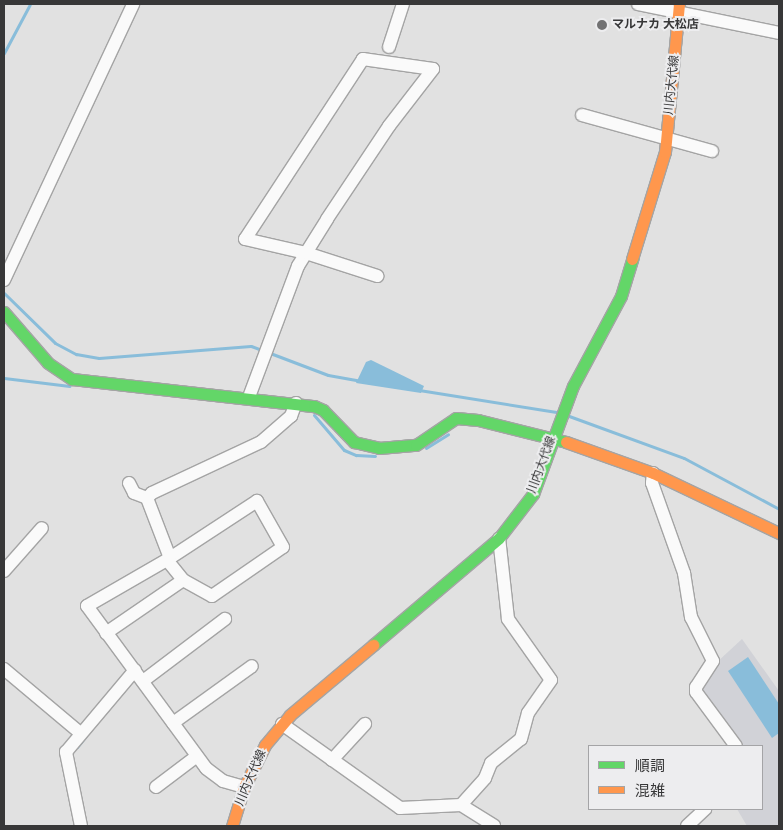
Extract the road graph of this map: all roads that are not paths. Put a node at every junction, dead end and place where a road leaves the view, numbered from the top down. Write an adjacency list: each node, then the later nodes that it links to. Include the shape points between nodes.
1 (133, 4): 12 (street)
2 (403, 4): 6 (street)
3 (638, 4): 4 (street)
4 (679, 8): 5 (street); 8 (main road, 川内大代線)
5 (779, 32)
6 (390, 47)
7 (582, 116): 8 (street)
8 (666, 139): 9 (street); 16 (main road, 川内大代線, via 622,296 562,413)
9 (712, 151)
10 (306, 253): 10 (street, via 389,126 433,69 363,59 245,239); 11 (street); 14 (street, via 298,266)
11 (377, 276)
12 (4, 280)
13 (4, 312): 14 (main road, via 48,363 72,379)
14 (250, 397): 15 (main road)
15 (294, 409): 16 (main road, via 323,410 354,442 379,448 416,445 456,418 478,420); 19 (street, via 261,442)
16 (551, 443): 17 (main road); 22 (main road, 川内大代線, via 533,494)
17 (652, 478): 21 (main road); 35 (street, via 684,573 691,618 713,661 696,692)
18 (129, 483): 19 (street, via 134,493)
19 (147, 498): 23 (street)
20 (42, 528): 24 (street)
21 (779, 533)
22 (499, 538): 32 (main road, 川内大代線); 40 (street, via 508,619 551,680 528,713 521,739 491,763 485,778)
23 (169, 559): 25 (street); 25 (street, via 257,500 282,547 212,596); 27 (street, via 87,606)
24 (4, 572)
25 (183, 580): 27 (street)
26 (225, 619): 30 (street)
27 (106, 633): 30 (street)
28 (252, 666): 31 (street)
29 (4, 669): 34 (street)
30 (139, 676): 31 (street); 34 (street)
31 (173, 723): 36 (street)
32 (282, 724): 37 (street); 39 (main road, 川内大代線, via 265,745)
33 (365, 724): 37 (street)
34 (79, 732): 42 (street, via 66,752)
35 (735, 745)
36 (197, 756): 38 (street); 39 (street, via 223,781)
37 (332, 760): 40 (street, via 400,808)
38 (156, 787)
39 (244, 787): 43 (main road, 川内大代線)
40 (461, 805): 44 (street)
41 (705, 810): 45 (street)
42 (81, 826)
43 (232, 826)
44 (494, 826)
45 (687, 826)

